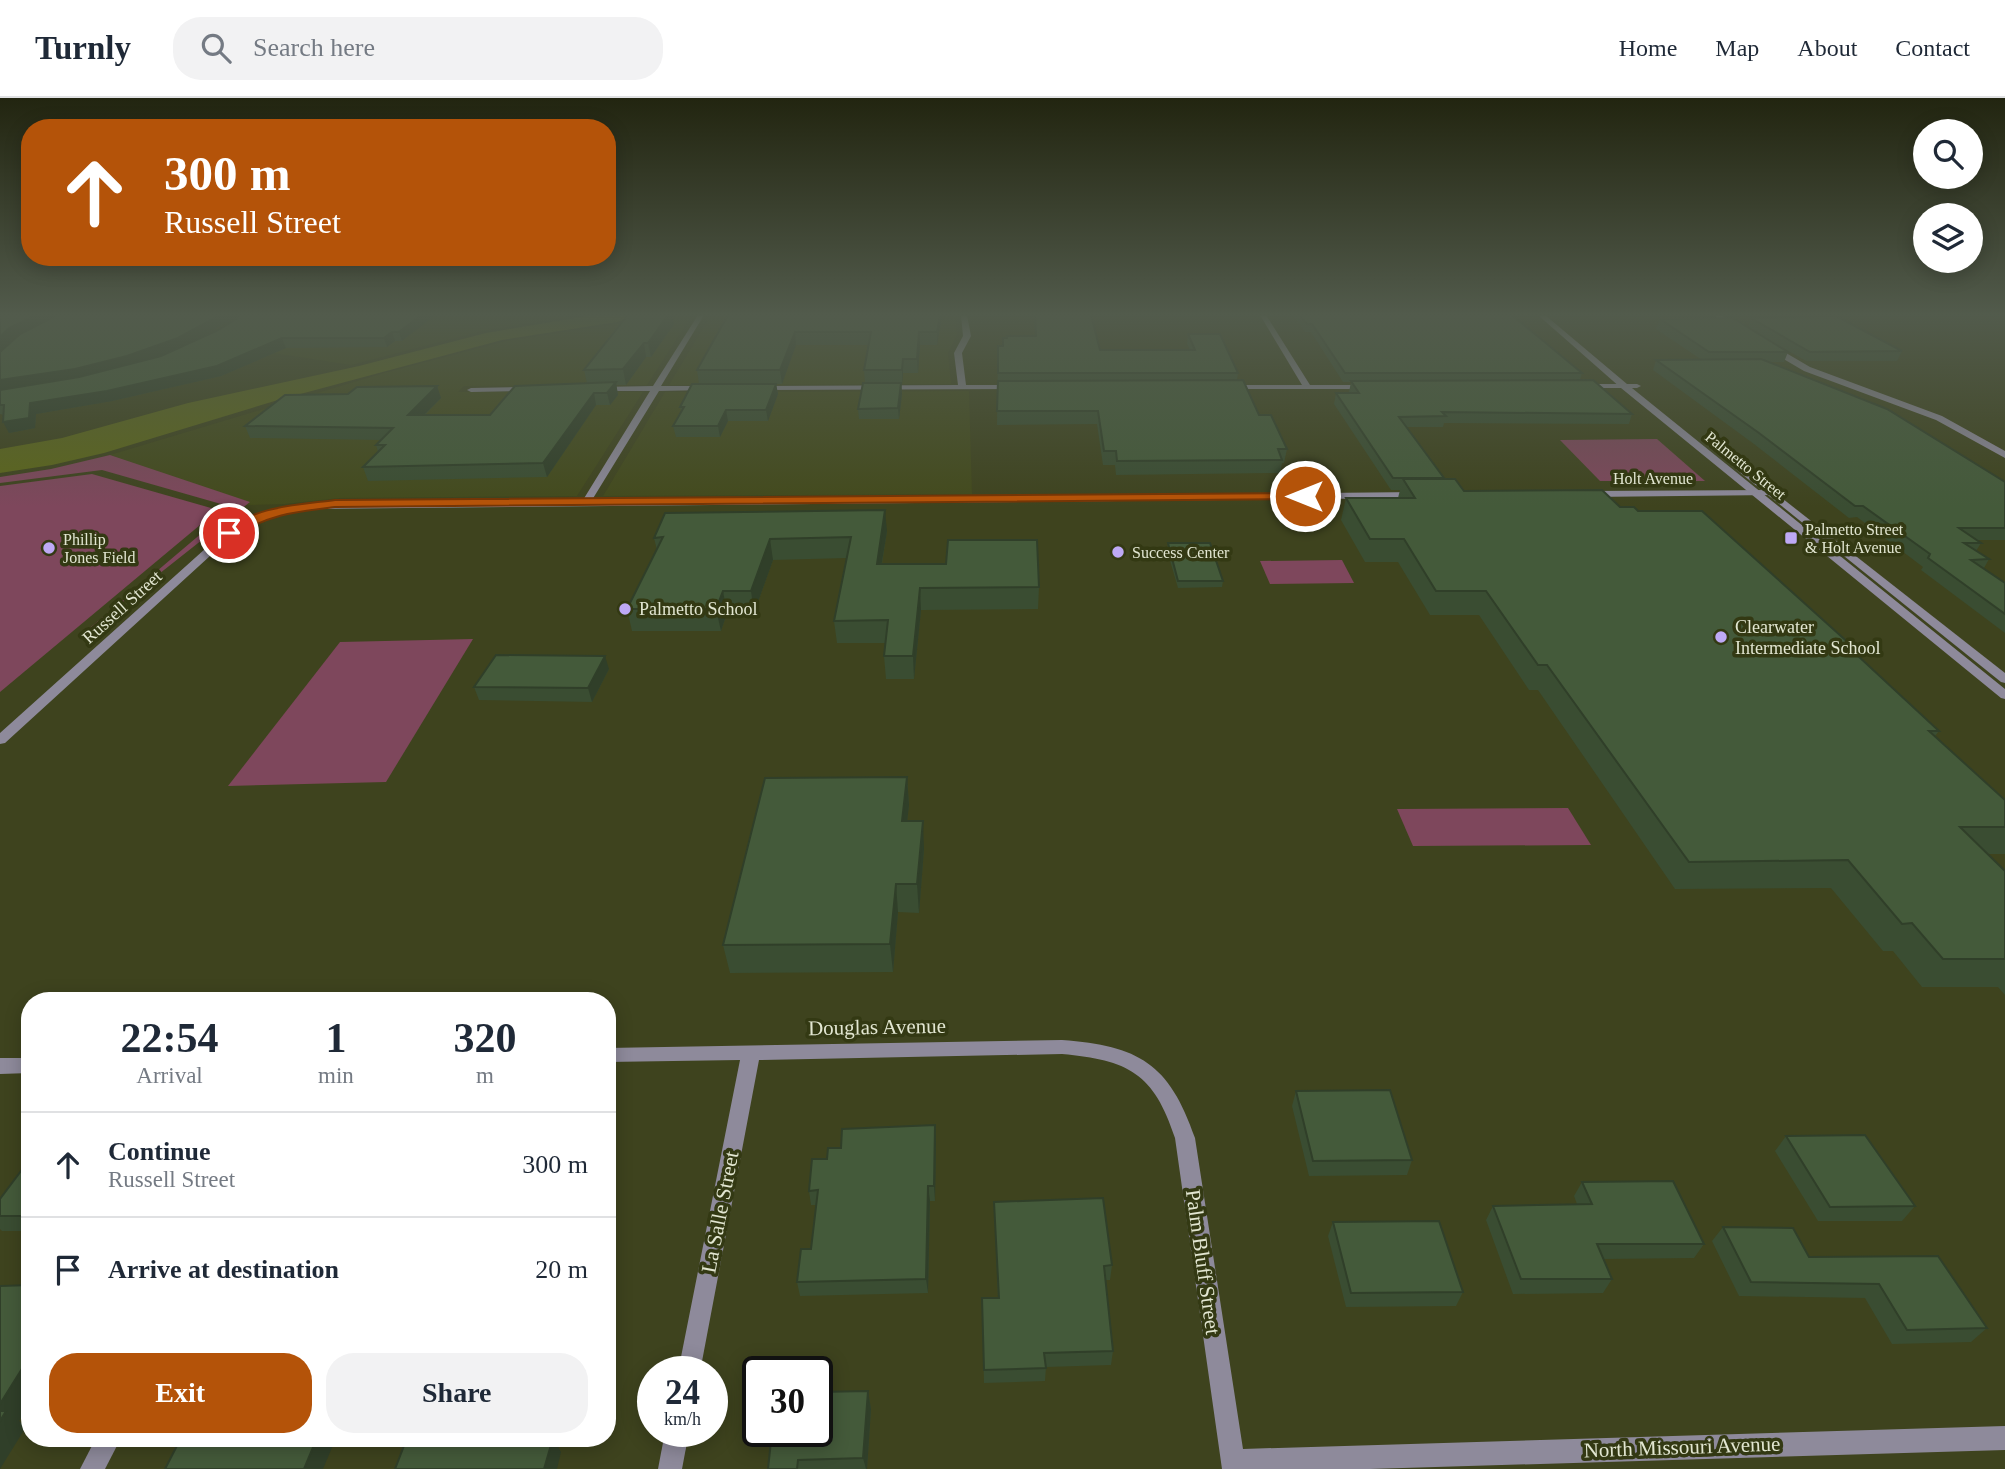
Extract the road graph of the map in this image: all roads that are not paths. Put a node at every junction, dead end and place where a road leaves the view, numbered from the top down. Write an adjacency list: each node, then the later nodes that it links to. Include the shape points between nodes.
1 (662, 379): 15 (street)
2 (962, 379): 10 (street)
3 (1302, 379): 13 (street)
4 (1616, 379): 8 (street, Palmetto Street)
5 (1628, 379): 9 (street, Palmetto Street)
6 (1834, 379): 21 (street, via 1939,418)
7 (1578, 386): 8 (street)
8 (1624, 386): 9 (street); 22 (street, Palmetto Street)
9 (1637, 386): 23 (street, Palmetto Street)
10 (961, 387): 11 (street); 17 (street)
11 (1027, 387)
12 (1213, 387): 13 (street)
13 (1307, 387): 14 (street)
14 (1374, 387)
15 (656, 388): 16 (street); 19 (street); 26 (street)
16 (725, 388)
17 (752, 388)
18 (539, 389): 20 (street)
19 (593, 389)
20 (471, 390)
21 (2005, 455)
22 (1756, 493): 23 (street, Holt Avenue); 24 (street, Holt Avenue); 28 (street, Palmetto Street)
23 (1771, 493): 27 (street, Palmetto Street)
24 (1583, 494)
25 (1426, 495): 26 (street)
26 (587, 501): 29 (street, Russell Street, via 335,503 276,511 250,521 229,533)
27 (2005, 679)
28 (2005, 695)
29 (0, 740)
30 (751, 1052): 31 (street, Douglas Avenue); 34 (street, Douglas Avenue, via 1062,1047 1107,1051); 35 (street, La Salle Street)
31 (616, 1055)
32 (21, 1065): 33 (street)
33 (0, 1066)
34 (1143, 1067): 39 (street, Palm Bluff Street, via 1171,1098 1185,1138)
35 (692, 1356)
36 (2005, 1438): 39 (street, North Missouri Avenue)
37 (104, 1447): 40 (street)
38 (674, 1447): 41 (street)
39 (1233, 1465)
40 (92, 1469)
41 (670, 1469)

